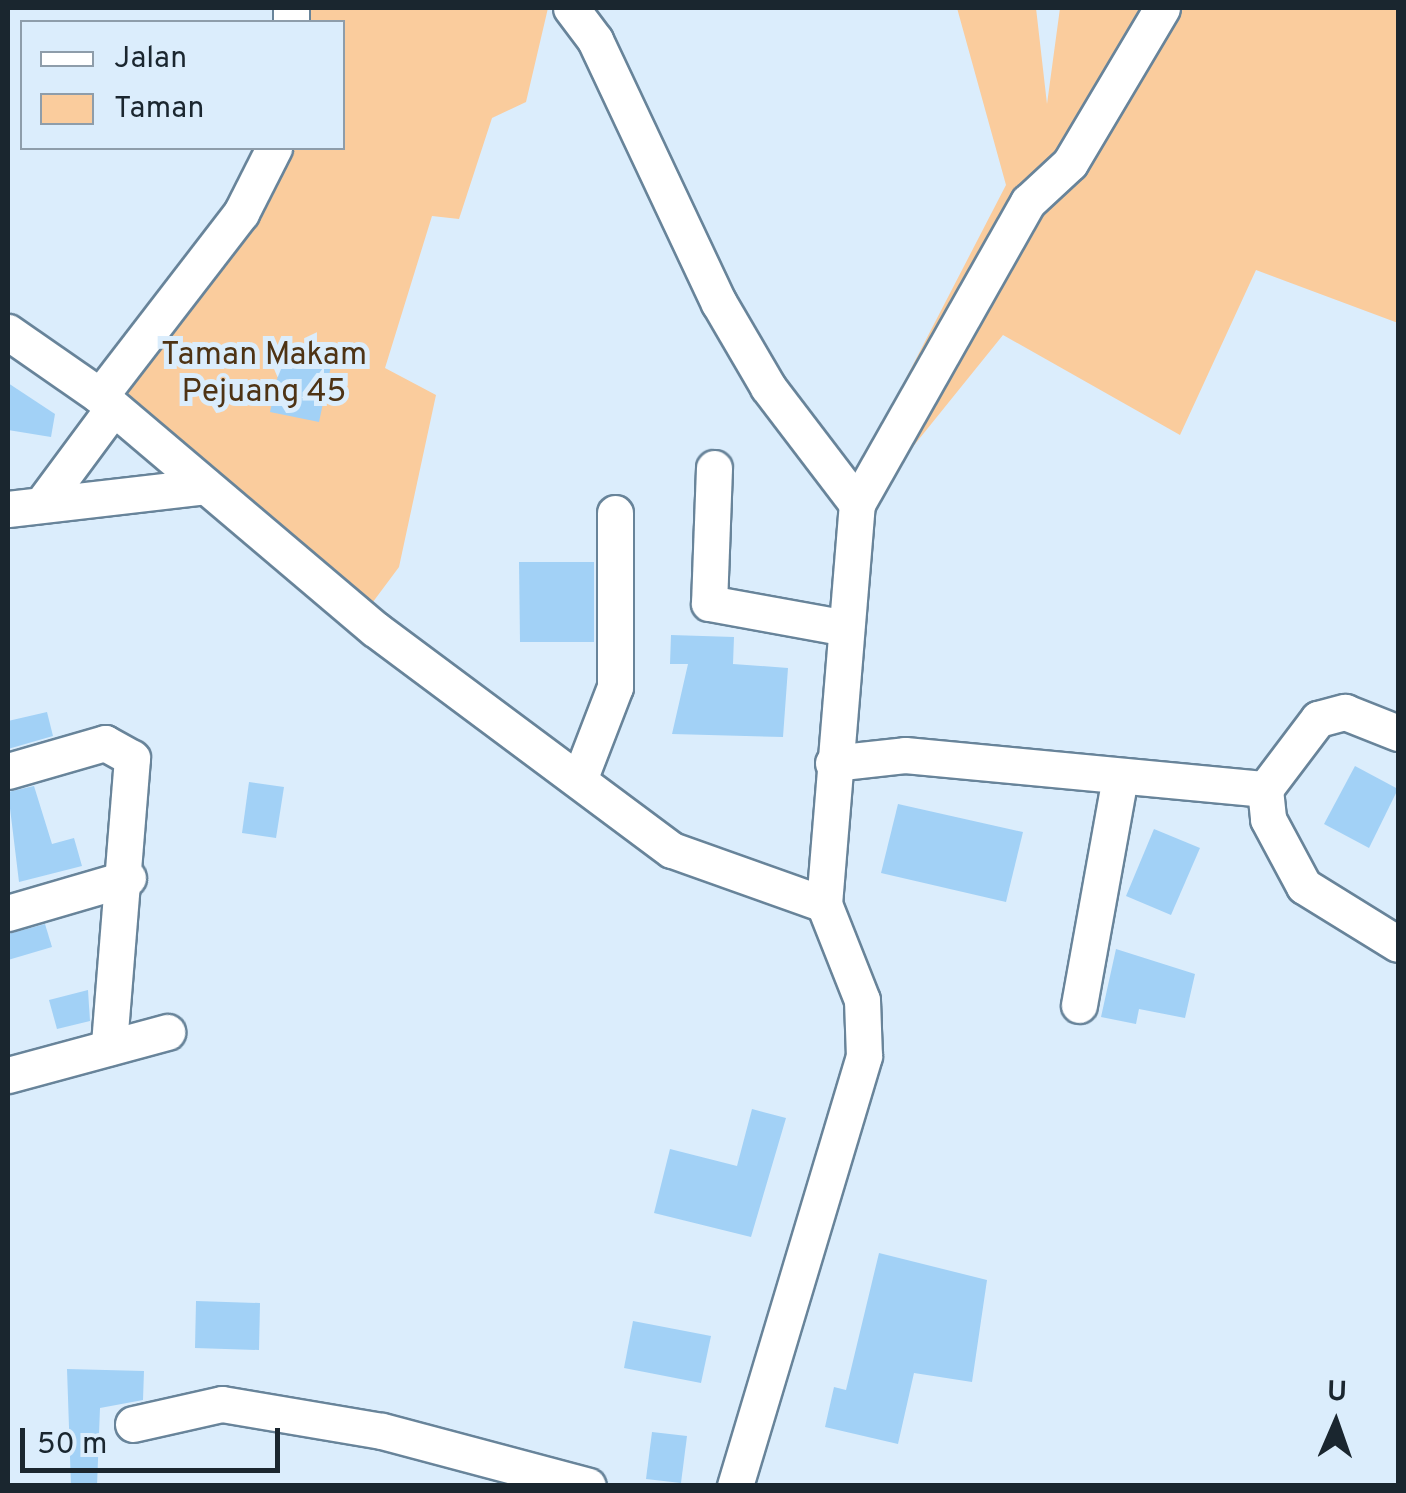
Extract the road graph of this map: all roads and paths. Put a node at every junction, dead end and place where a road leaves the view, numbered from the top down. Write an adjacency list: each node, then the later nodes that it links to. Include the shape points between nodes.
1 (572, 8): 9 (street, via 738,336)
2 (1162, 8): 9 (street, via 1070,163 1028,202 1002,244)
3 (273, 150): 5 (street, via 241,213)
4 (8, 332): 5 (street)
5 (107, 402): 7 (street); 8 (street)
6 (714, 468): 12 (street, via 710,604)
7 (206, 486): 8 (street); 16 (street, via 375,629)
8 (46, 500): 10 (street)
9 (856, 504): 12 (street)
10 (8, 509)
11 (615, 513): 16 (street, via 615,687)
12 (846, 628): 14 (street)
13 (1398, 733): 18 (street, via 1344,712 1318,719)
14 (832, 763): 17 (street, via 905,755); 20 (street)
15 (8, 770): 19 (street, via 105,743 132,758 137,785)
16 (581, 775): 20 (street, via 672,850)
17 (1120, 778): 18 (street); 23 (street)
18 (1265, 789): 22 (street, via 1268,820 1304,886)
19 (128, 878): 21 (street); 25 (street)
20 (824, 904): 29 (street, via 862,1000 864,1056)
21 (8, 912)
22 (1398, 944)
23 (1078, 1005)
24 (167, 1032): 25 (street)
25 (109, 1048): 26 (street)
26 (8, 1075)
27 (133, 1424): 28 (street, via 222,1404 382,1432)
28 (588, 1486)
29 (735, 1486)

